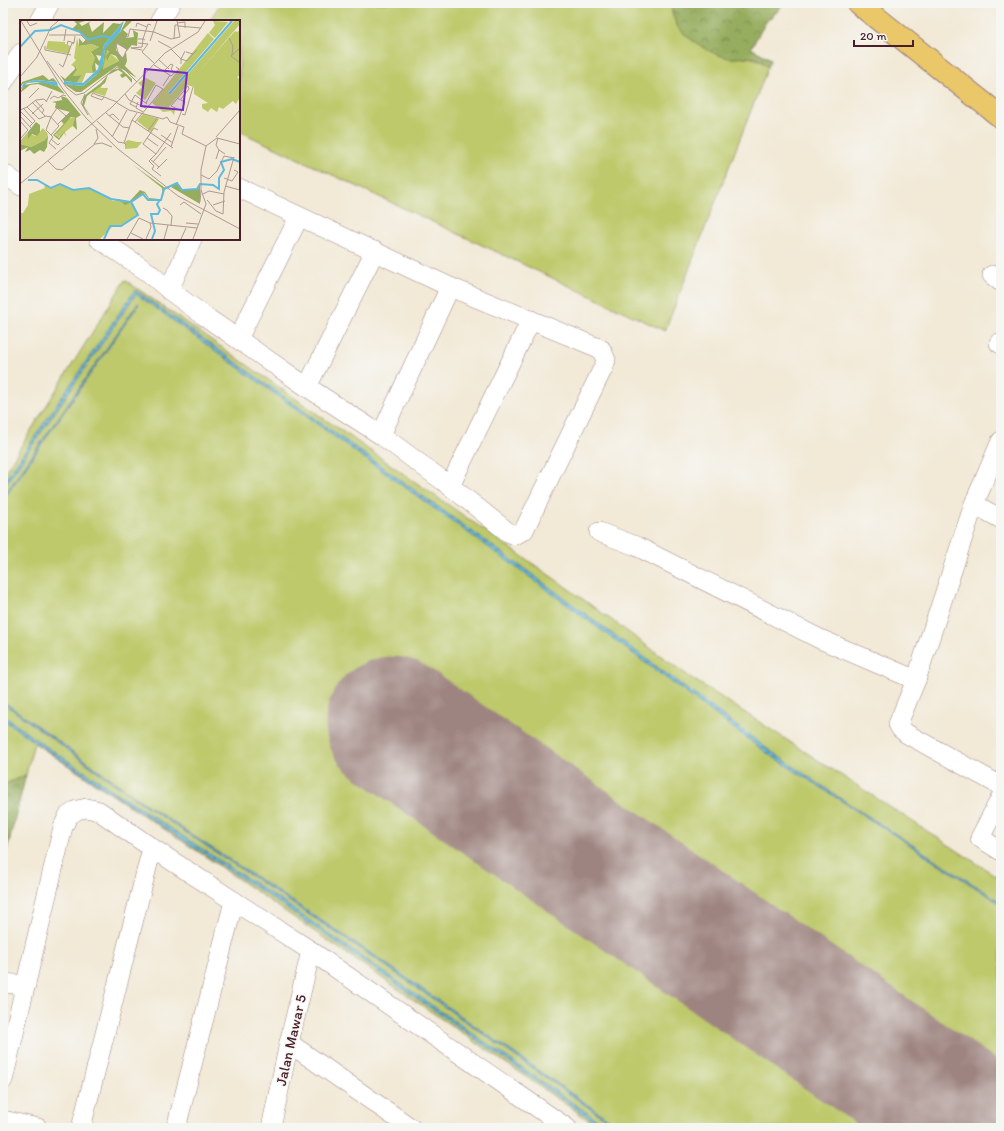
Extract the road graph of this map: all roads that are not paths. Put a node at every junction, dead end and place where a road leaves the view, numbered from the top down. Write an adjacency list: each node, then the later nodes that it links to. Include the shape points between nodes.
1 (171, 3): 3 (street)
2 (858, 3): 6 (highway)
3 (161, 20)
4 (20, 55): 5 (street)
5 (3, 83)
6 (1001, 117)
7 (3, 173): 8 (street)
8 (20, 185)
9 (240, 188): 10 (street)
10 (299, 217): 13 (street); 17 (street)
11 (100, 240): 15 (street, via 148,272)
12 (192, 240): 15 (street)
13 (375, 251): 14 (street); 18 (street)
14 (450, 287): 16 (street); 19 (street)
15 (169, 290): 17 (street)
16 (531, 320): 21 (street); 21 (street, via 601,349 606,360 524,530 515,536 508,532)
17 (238, 338): 18 (street)
18 (307, 386): 19 (street)
19 (381, 435): 21 (street)
20 (1001, 441): 22 (street)
21 (450, 486)
22 (974, 504): 23 (street); 25 (street)
23 (1001, 519)
24 (599, 532): 25 (street, via 636,546 820,639)
25 (916, 680): 26 (street, via 898,724 901,729)
26 (1001, 786)
27 (1001, 798): 29 (street, via 980,838)
28 (152, 848): 30 (street); 33 (street, via 98,810 87,808 77,810 68,816 63,827); 38 (street)
29 (1001, 851)
30 (234, 901): 31 (street); 39 (street)
31 (311, 951): 34 (street, Jalan Mawar 5); 42 (street)
32 (3, 983): 33 (street)
33 (26, 985): 35 (street)
34 (289, 1043): 40 (street, Jalan Mawar 5); 41 (street)
35 (3, 1080)
36 (3, 1120): 37 (street)
37 (38, 1128)
38 (81, 1128)
39 (176, 1128)
40 (271, 1128)
41 (411, 1128)
42 (567, 1128)

